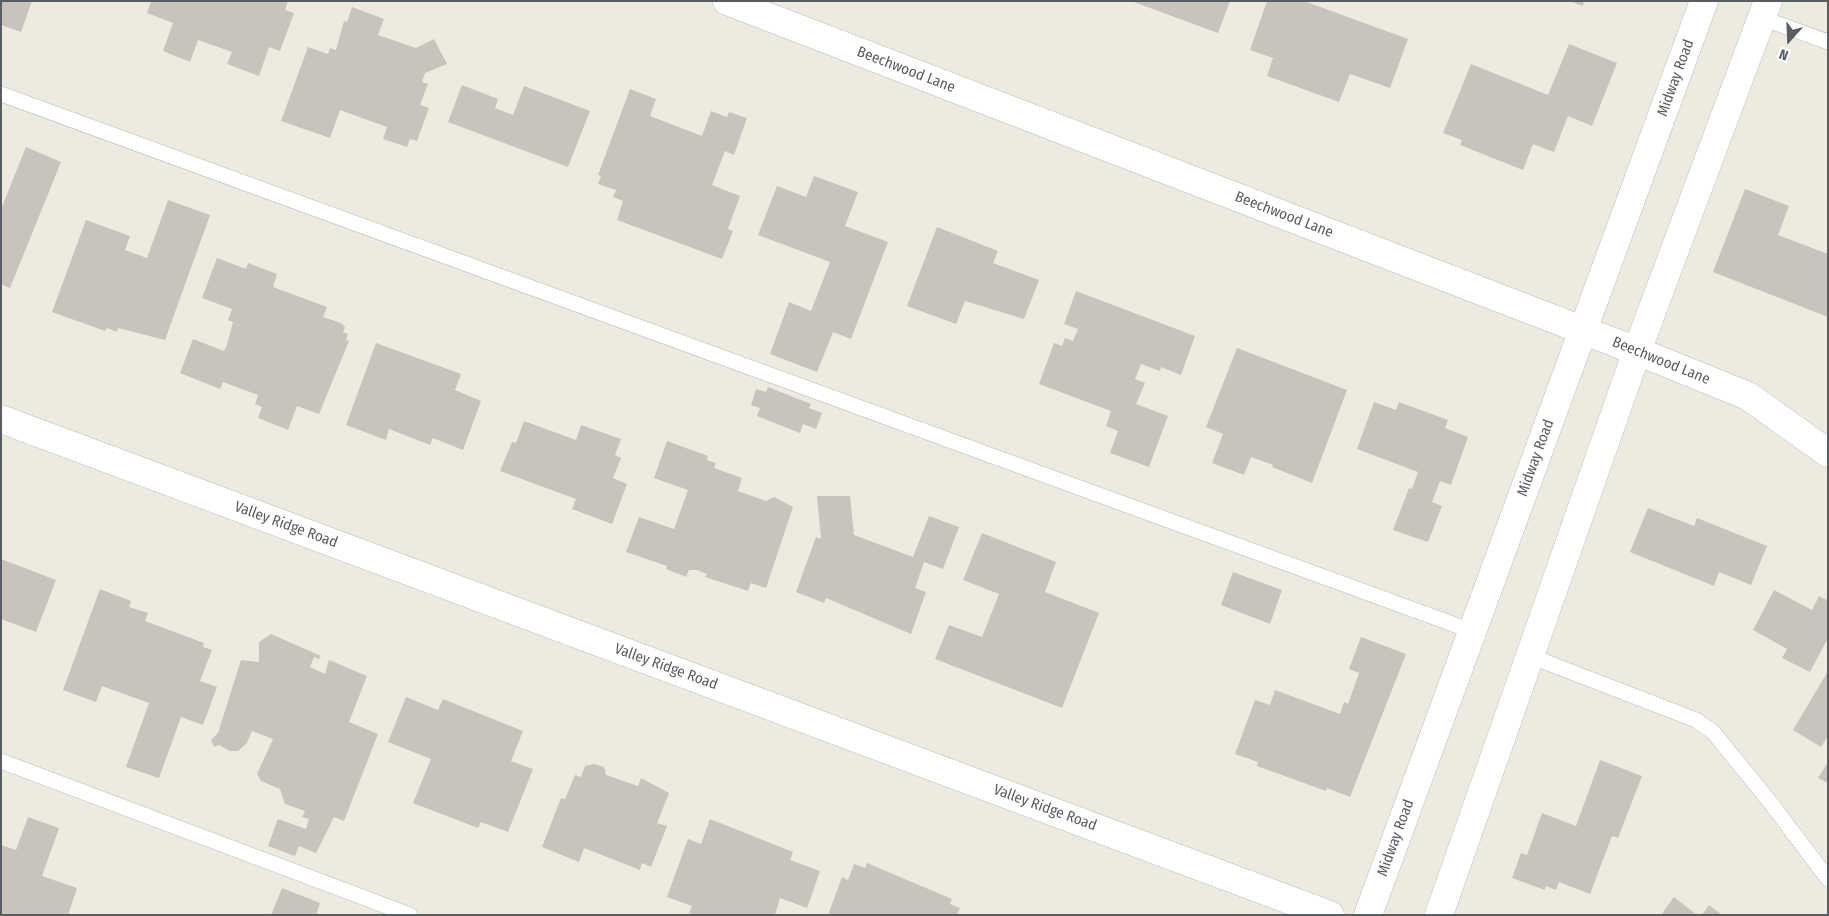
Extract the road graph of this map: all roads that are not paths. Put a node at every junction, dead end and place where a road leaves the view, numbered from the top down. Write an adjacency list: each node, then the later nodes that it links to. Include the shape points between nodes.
1 (727, 1): 6 (street, Beechwood Lane)
2 (1704, 1): 6 (street, Midway Road)
3 (1765, 10): 4 (lane); 7 (street)
4 (1828, 42)
5 (1, 94): 10 (lane)
6 (1583, 330): 7 (street, Beechwood Lane); 10 (street, Midway Road)
7 (1638, 351): 9 (street, Beechwood Lane, via 1748,396); 11 (street)
8 (1, 419): 15 (street, Valley Ridge Road)
9 (1828, 453)
10 (1472, 632): 16 (street, Midway Road)
11 (1530, 656): 13 (lane, via 1696,720 1713,732); 17 (street)
12 (1, 761): 14 (lane)
13 (1828, 879)
14 (410, 915)
15 (1330, 915)
16 (1368, 915)
17 (1439, 915)

